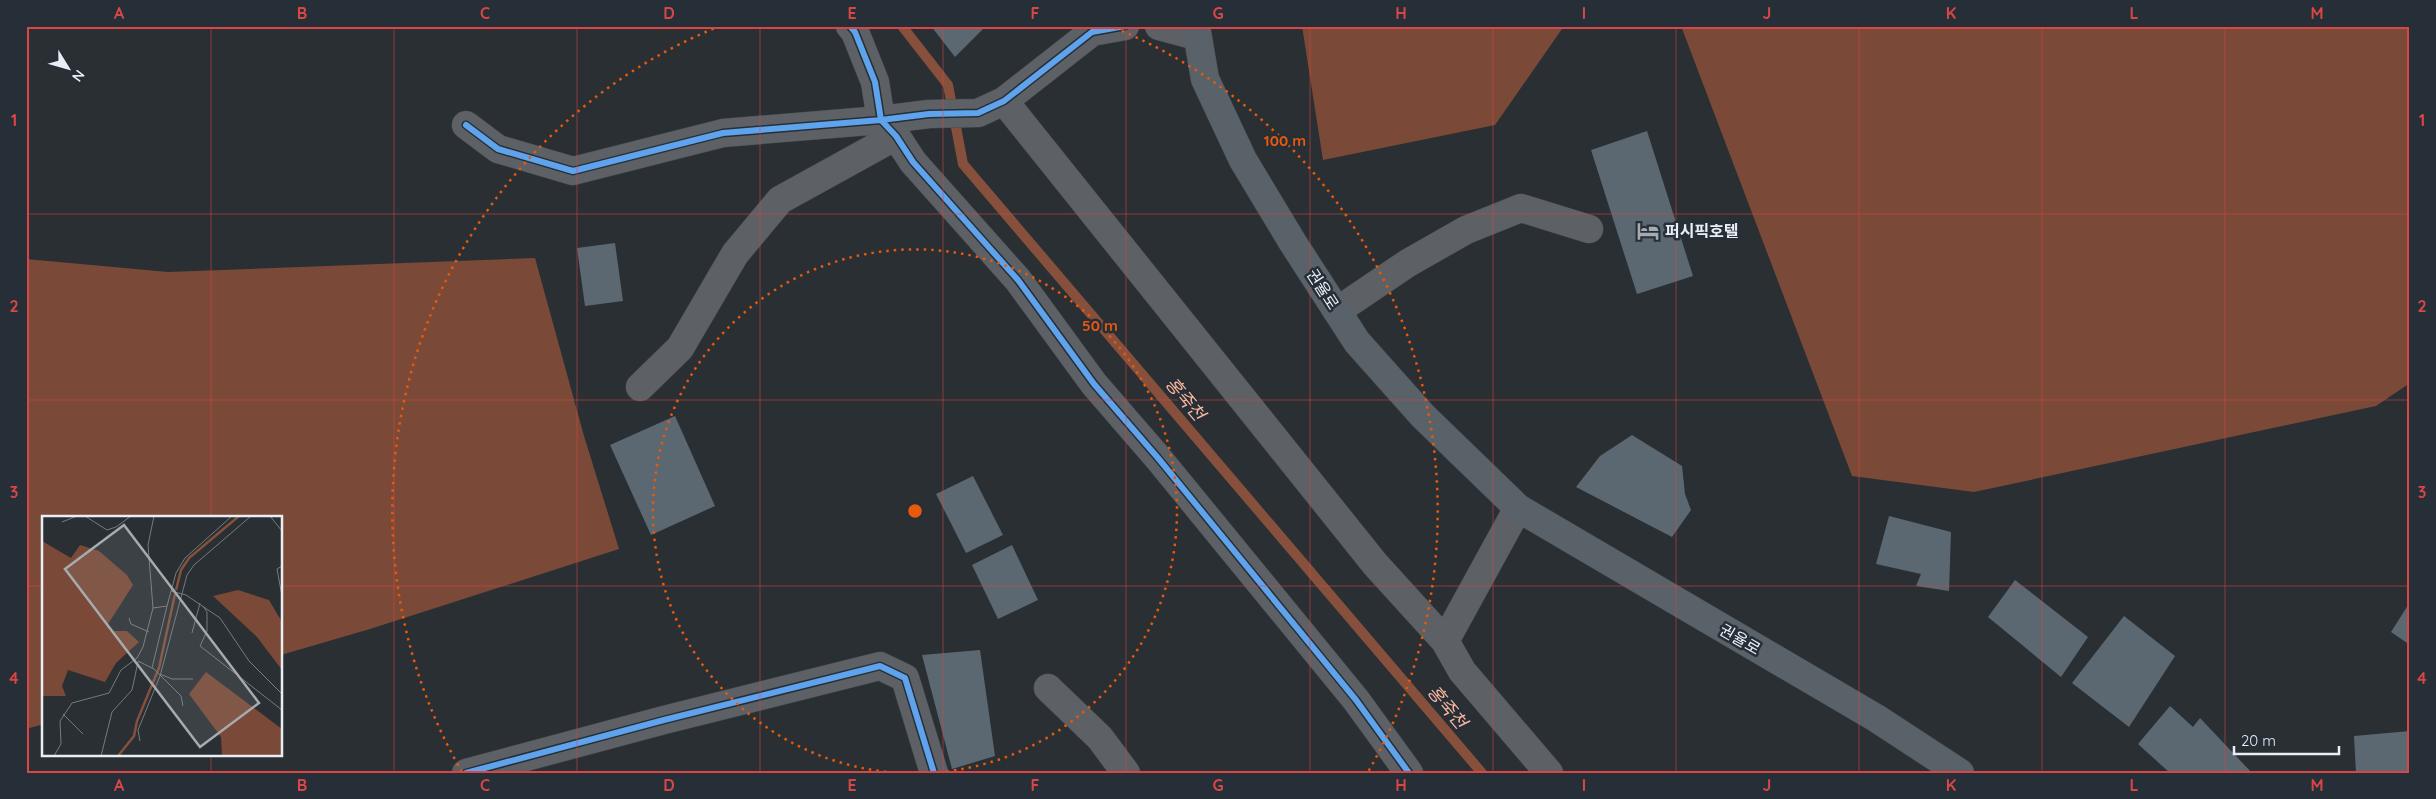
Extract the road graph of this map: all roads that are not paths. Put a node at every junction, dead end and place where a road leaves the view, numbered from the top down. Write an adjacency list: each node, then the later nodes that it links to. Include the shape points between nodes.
1 (850, 26): 7 (street, via 855,32)
2 (1126, 26): 5 (street, via 1092,32)
3 (1159, 26): 4 (street)
4 (1196, 31): 9 (main road, 권율로, via 1205,79 1243,160)
5 (1004, 101): 7 (street, via 978,113 929,114); 12 (street, via 1375,564)
6 (466, 125): 7 (street, via 498,149 573,171 723,133)
7 (889, 128): 10 (street, via 780,200 735,254 680,348); 17 (street, via 914,162 1018,280 1094,384 1356,700)
8 (1589, 229): 9 (street, via 1521,208 1466,230 1408,263)
9 (1337, 311): 11 (main road, 권율로, via 1357,342 1423,416)
10 (640, 387)
11 (1518, 508): 12 (street); 19 (main road, 권율로, via 1876,718)
12 (1444, 641): 18 (street, via 1462,671)
13 (1048, 688): 16 (street, via 1100,738)
14 (466, 773): 15 (street, via 880,666 905,678)
15 (934, 773)
16 (1126, 773)
17 (1409, 773)
18 (1549, 773)
19 (1960, 773)

